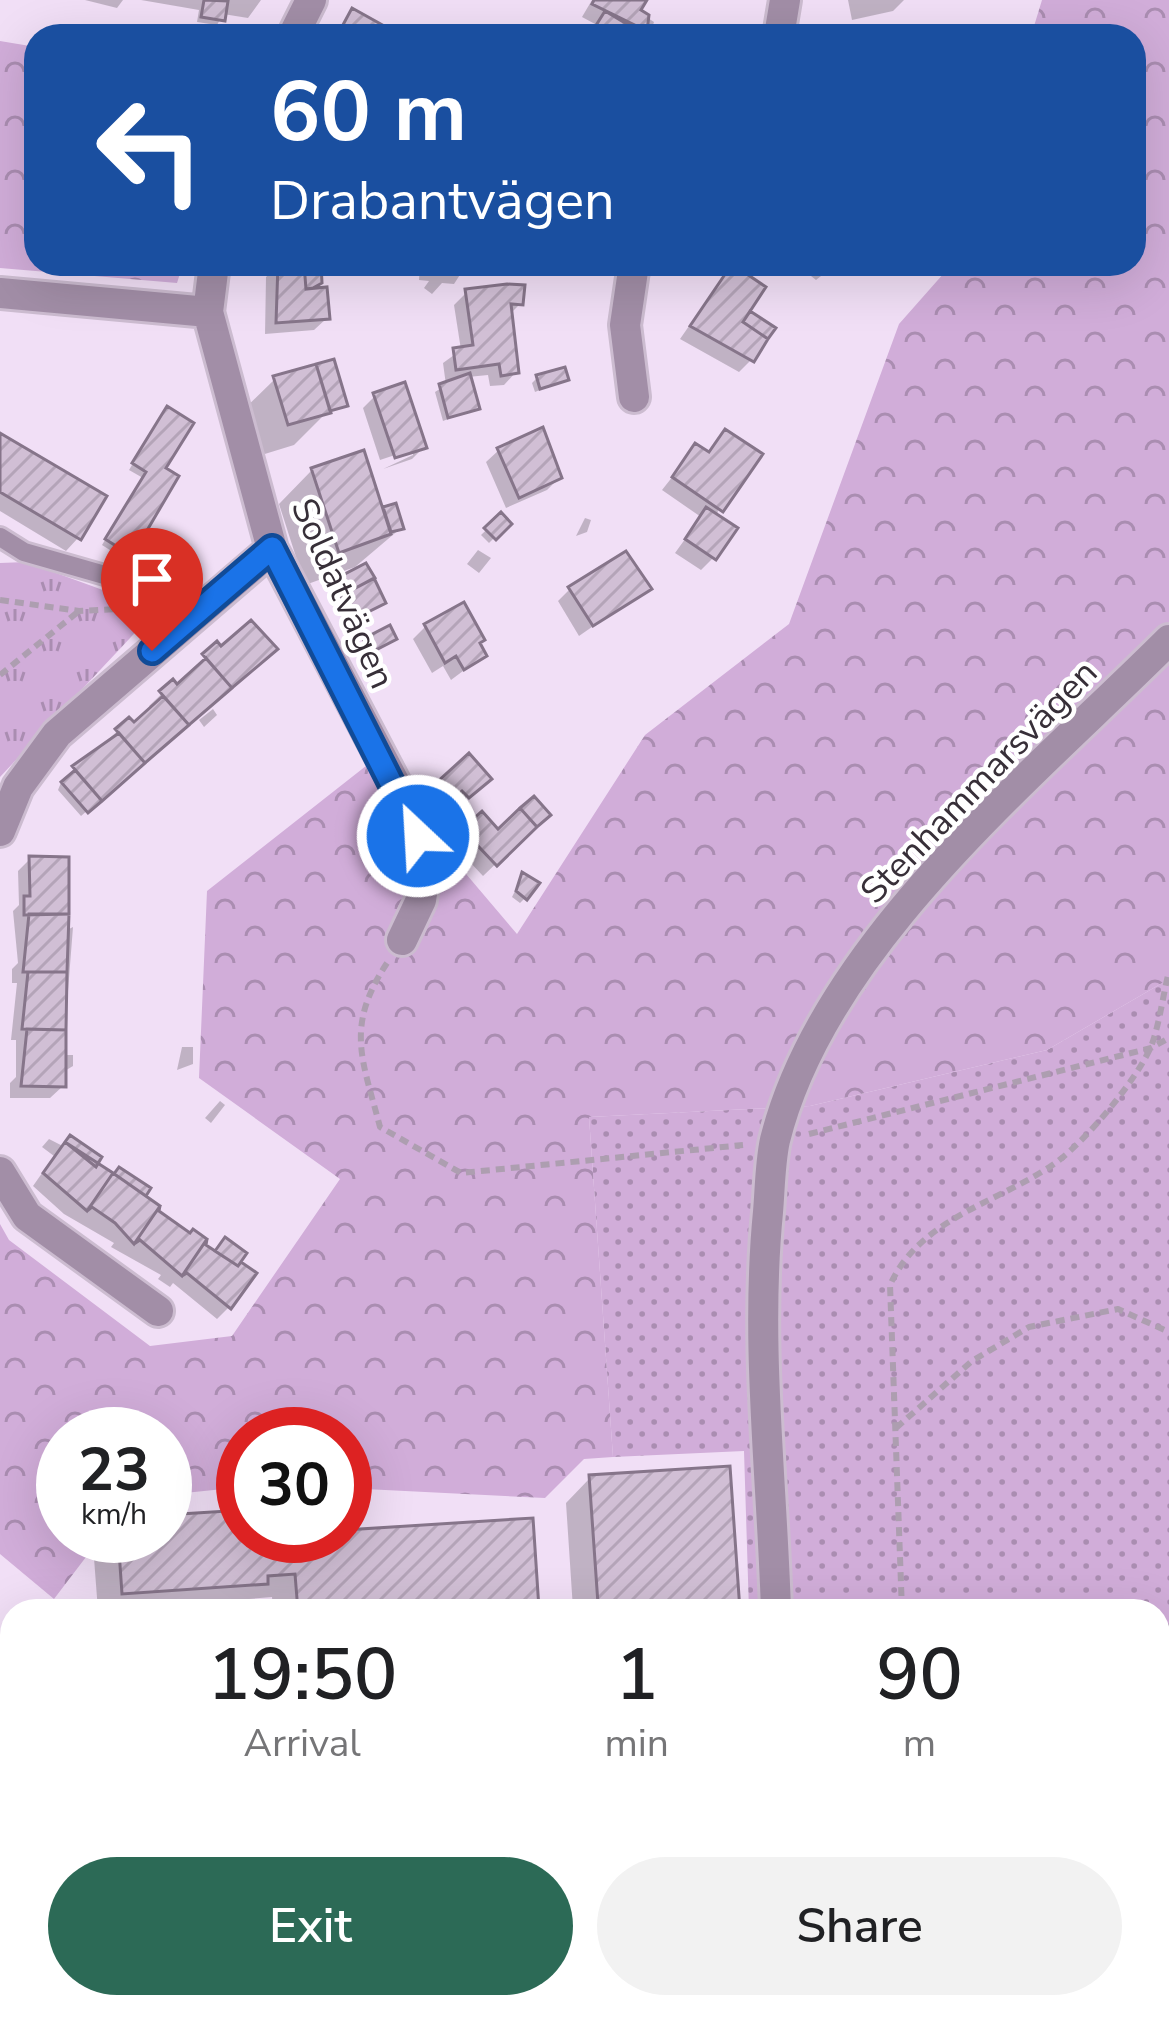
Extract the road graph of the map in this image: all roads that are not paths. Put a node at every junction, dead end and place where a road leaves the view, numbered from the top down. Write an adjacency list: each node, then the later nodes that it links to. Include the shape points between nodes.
1 (212, 276): 4 (street, Soldatvägen)
2 (632, 276): 5 (street, via 625,325)
3 (0, 293): 4 (street)
4 (208, 312): 7 (street, Soldatvägen)
5 (634, 397)
6 (0, 537): 8 (lane)
7 (272, 548): 8 (street); 11 (street, Soldatvägen, via 428,861)
8 (195, 614): 10 (street, via 46,746)
9 (1169, 640): 14 (street, Stenhammarsvägen, via 899,910 819,1030 775,1142 761,1288)
10 (0, 830)
11 (402, 940)
12 (0, 1172): 13 (street, via 27,1216)
13 (158, 1311)
14 (775, 1599)

